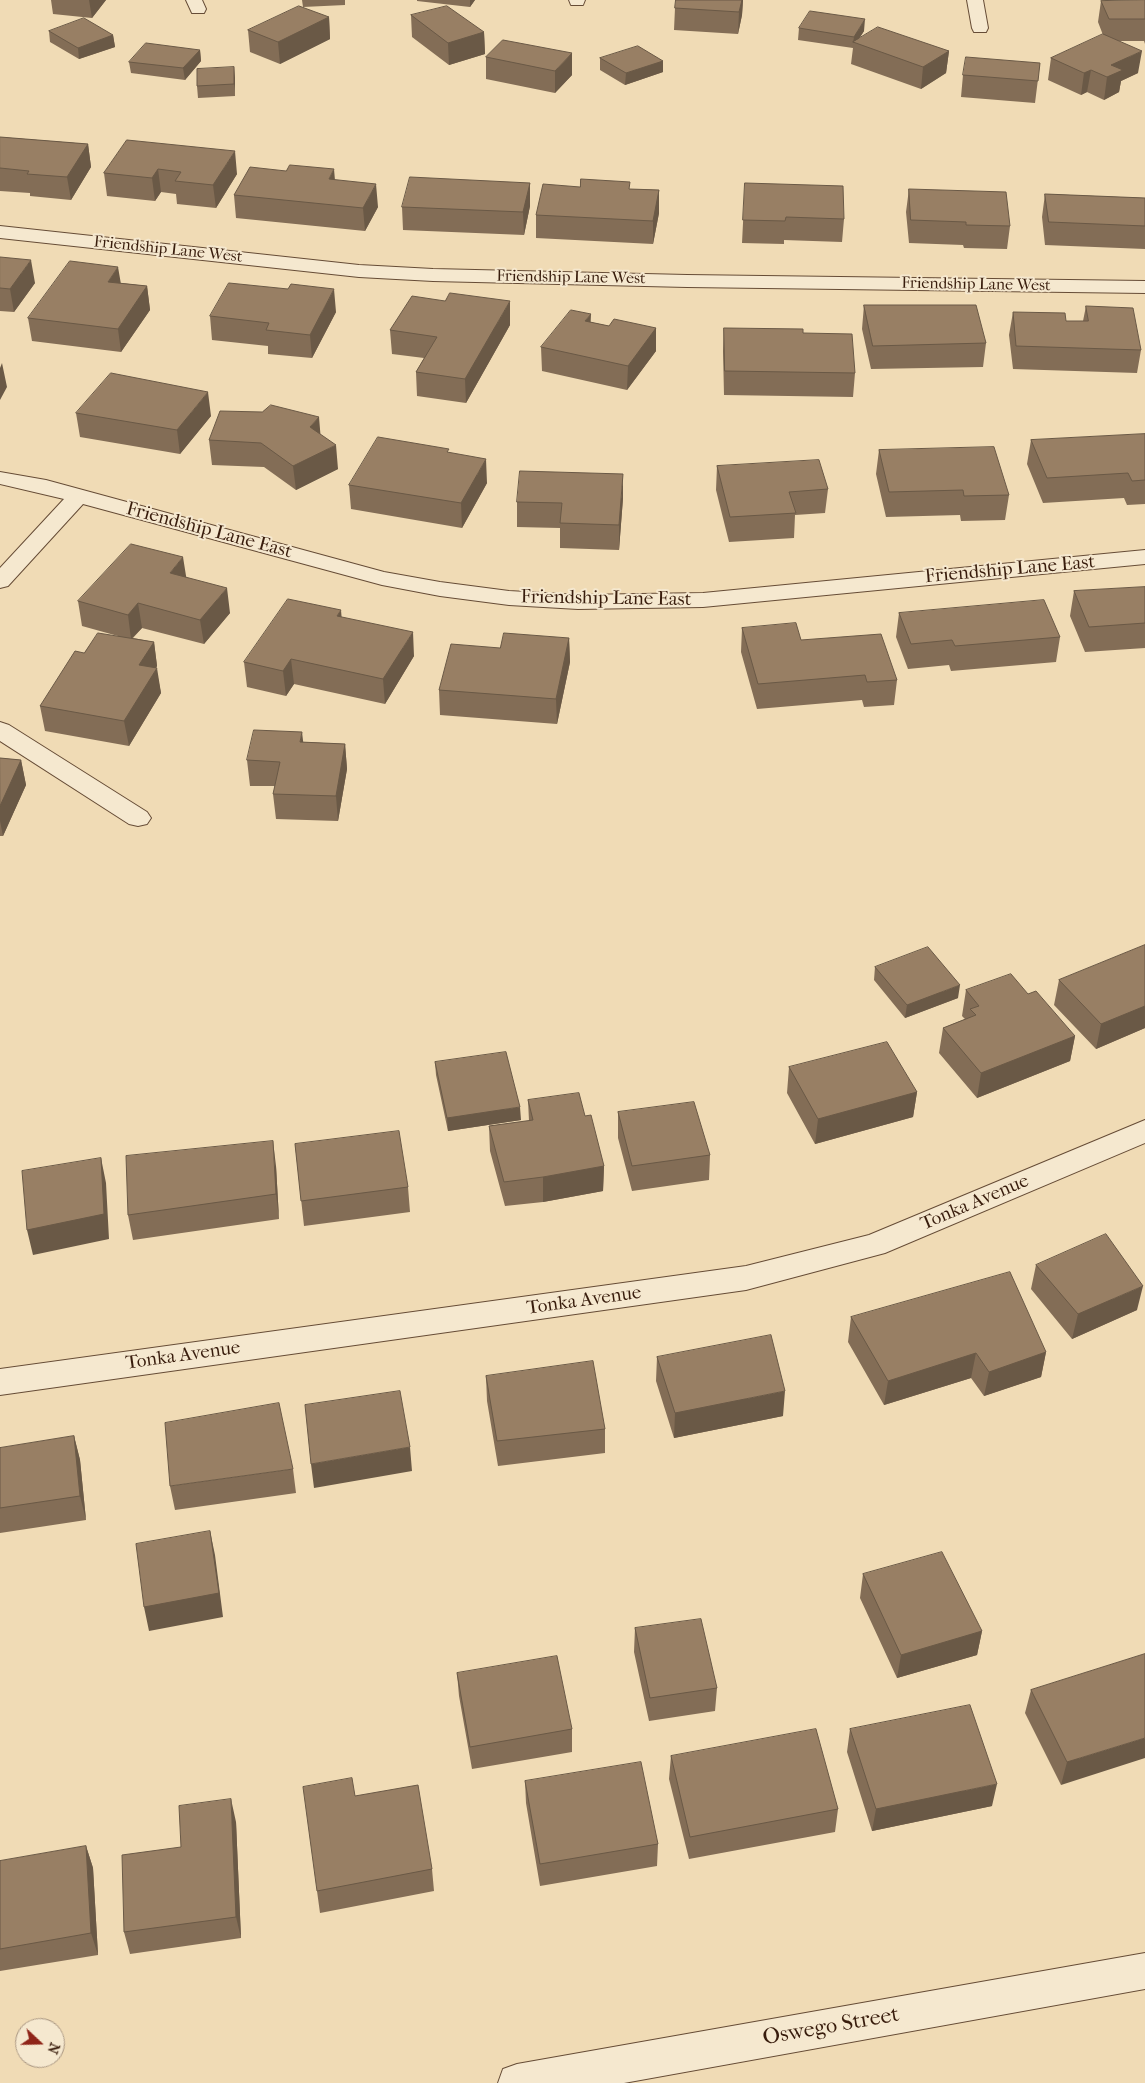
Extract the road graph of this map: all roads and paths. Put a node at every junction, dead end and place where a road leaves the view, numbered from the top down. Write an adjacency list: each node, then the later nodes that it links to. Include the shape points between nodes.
1 (975, 0): 2 (street)
2 (980, 28)
3 (0, 232): 4 (street, Friendship Lane West, via 359,271)
4 (687, 281): 5 (street, Friendship Lane West); 6 (street)
5 (1145, 287)
6 (689, 301)
7 (0, 478): 8 (street, Friendship Lane East)
8 (78, 496): 9 (street, Friendship Lane East, via 382,578 509,598 578,602 703,600); 10 (street)
9 (1145, 557)
10 (0, 581)
11 (0, 730): 12 (street)
12 (138, 818)
13 (1145, 1131): 14 (street, Tonka Avenue, via 875,1245 746,1278)
14 (0, 1382)
15 (1145, 1971): 16 (street, Oswego Street)
16 (517, 2083)

